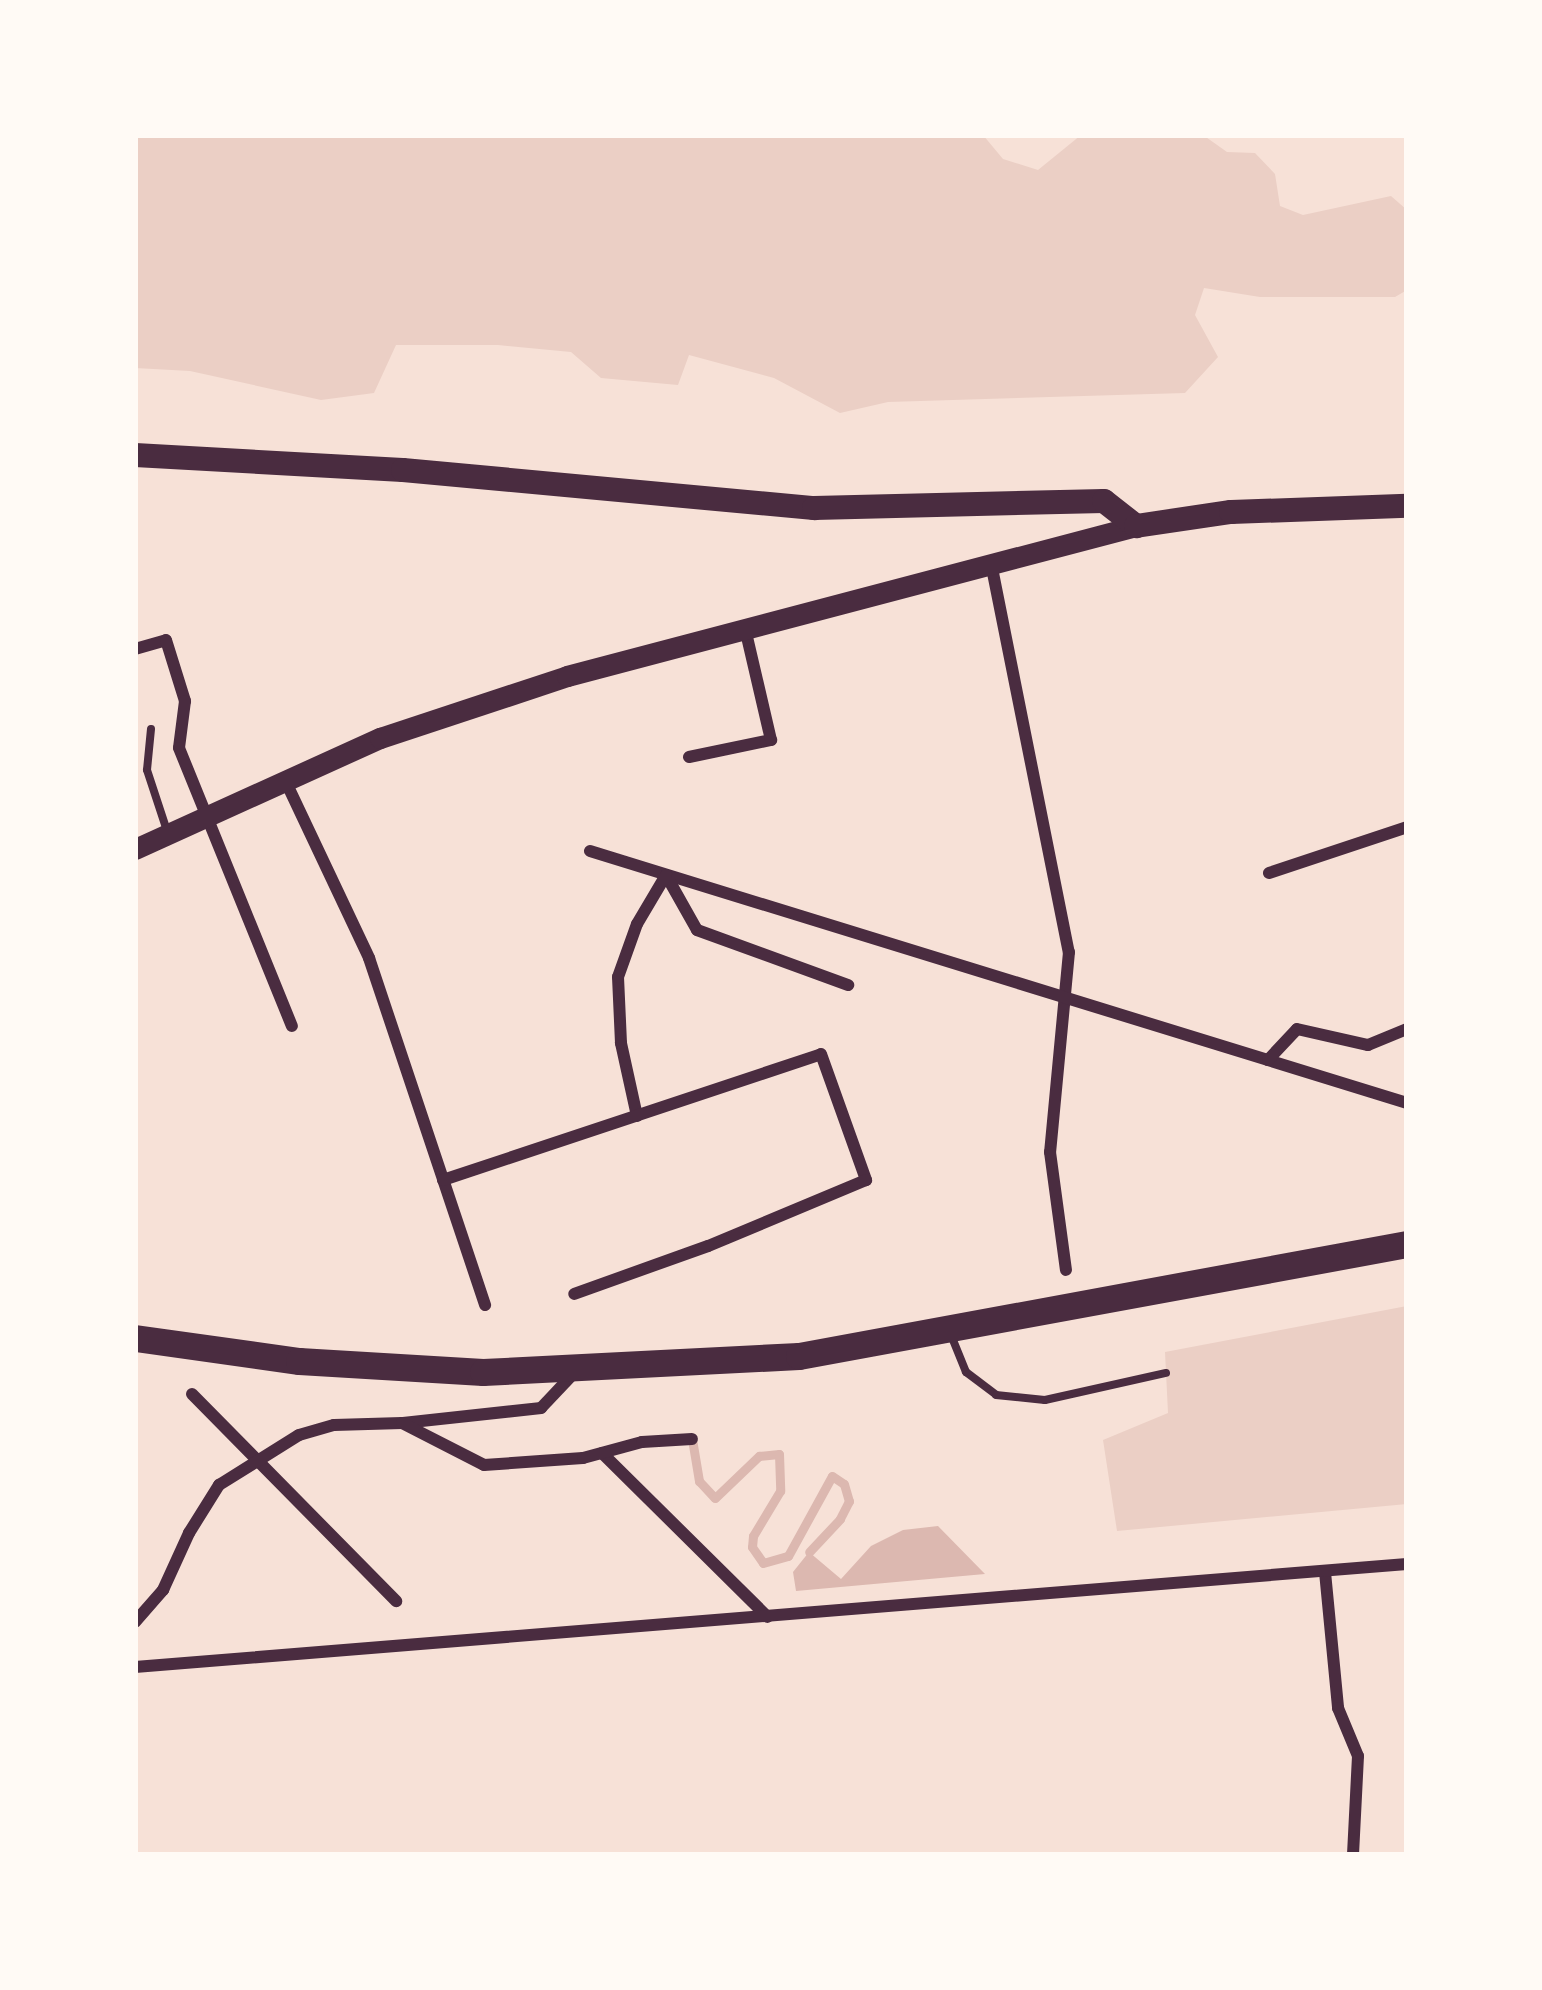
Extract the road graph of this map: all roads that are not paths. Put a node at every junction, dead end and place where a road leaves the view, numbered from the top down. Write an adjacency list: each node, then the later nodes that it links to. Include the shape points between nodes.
1 (135, 455): 3 (main road, via 814,508 1104,501)
2 (1407, 506): 3 (main road, via 1231,512)
3 (1136, 526): 4 (street)
4 (991, 562): 5 (street); 18 (street, via 1070,952)
5 (745, 628): 8 (street, via 771,740); 9 (street, via 567,676)
6 (135, 649): 10 (street, via 166,640 185,701 179,748)
7 (151, 729): 12 (lane, via 147,770)
8 (688, 757)
9 (284, 778): 10 (street); 24 (street, via 369,958)
10 (209, 812): 12 (street); 19 (street)
11 (1407, 827): 15 (street)
12 (168, 832): 13 (street)
13 (135, 849)
14 (590, 851): 16 (street)
15 (1269, 873)
16 (666, 875): 17 (street, via 697,930); 18 (street); 23 (street, via 618,977)
17 (848, 985)
18 (1063, 997): 21 (street); 26 (street, via 1050,1151)
19 (292, 1026)
20 (1407, 1029): 21 (street, via 1368,1045 1298,1029)
21 (1268, 1060): 22 (street)
22 (1407, 1103)
23 (637, 1116): 24 (street); 27 (street, via 821,1054 866,1180)
24 (443, 1180): 28 (street)
25 (1407, 1244): 29 (highway)
26 (1066, 1270)
27 (574, 1294)
28 (485, 1305)
29 (949, 1328): 31 (highway, via 799,1356); 32 (lane, via 966,1372 997,1395 1045,1400)
30 (135, 1338): 31 (highway, via 299,1361 483,1372)
31 (579, 1367): 34 (street, via 541,1408)
32 (1166, 1373)
33 (192, 1394): 37 (street)
34 (402, 1424): 36 (street, via 484,1465); 37 (street, via 334,1425)
35 (692, 1439): 36 (street)
36 (602, 1454): 41 (street)
37 (254, 1460): 40 (street); 42 (street, via 219,1486 164,1590)
38 (1407, 1564): 39 (street)
39 (1324, 1572): 41 (street); 44 (street, via 1338,1708 1358,1756)
40 (397, 1601)
41 (769, 1617): 43 (street)
42 (135, 1622)
43 (135, 1667)
44 (1354, 1855)

